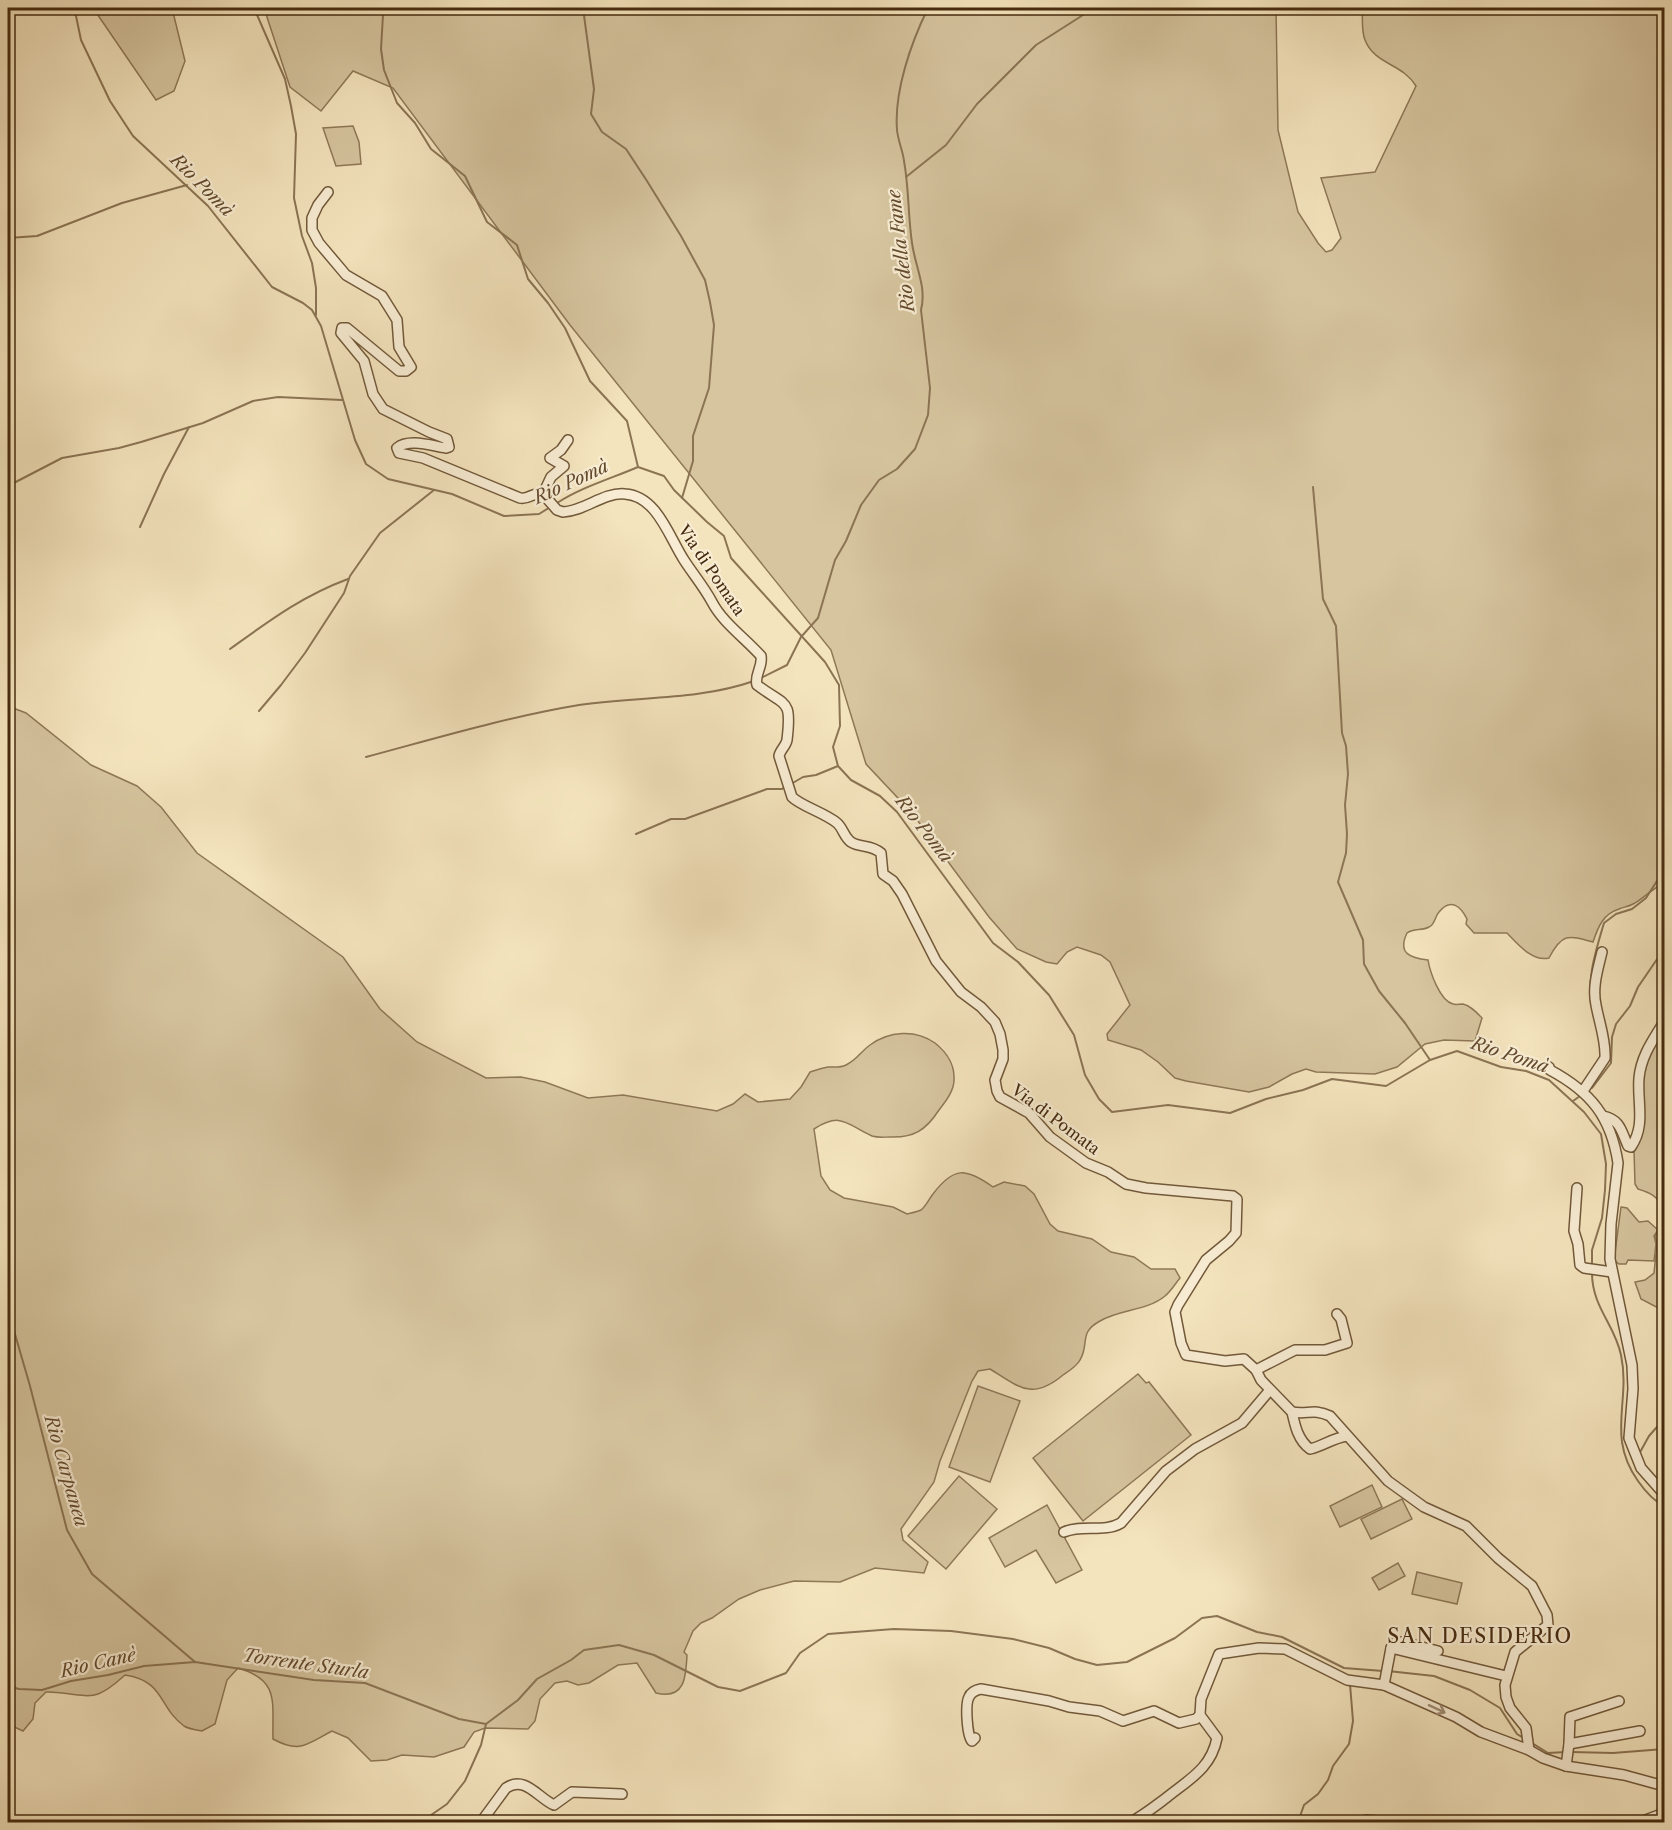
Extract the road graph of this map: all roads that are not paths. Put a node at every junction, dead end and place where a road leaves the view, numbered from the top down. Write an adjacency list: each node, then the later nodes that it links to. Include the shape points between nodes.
1 (328, 192): 3 (street, via 312,218 312,230 346,275 382,296 397,320 399,347 410,369 399,371 347,328 342,328 341,333 364,361 373,394 383,409 449,442 446,448 402,444 397,448 399,453 423,458 520,498 536,493)
2 (568, 440): 3 (street, via 550,458 564,465 552,477)
3 (545, 496): 12 (street, Via di Pomata, via 563,512 621,494 638,497 655,512 711,601 760,656 757,685 787,709 787,740 779,753 791,794 796,801 833,820 853,843 872,846 881,853 883,874 902,894 936,961 961,992 987,1011 998,1028 1003,1050 996,1084 1000,1097 1029,1113 1050,1137 1086,1164 1125,1184 1236,1198 1236,1233 1206,1260 1175,1312 1186,1355 1225,1361 1244,1359)
4 (1602, 952): 7 (street, via 1595,998 1605,1058)
5 (1665, 1022): 8 (street, via 1642,1062 1640,1125 1631,1147 1617,1122)
6 (1549, 1067): 7 (street)
7 (1583, 1091): 8 (street)
8 (1604, 1116): 10 (street, via 1618,1163 1611,1233)
9 (1577, 1188): 10 (street, via 1575,1235 1580,1263 1584,1268)
10 (1612, 1272): 16 (street, via 1632,1365 1630,1446 1652,1482)
11 (1337, 1314): 12 (street, via 1347,1343 1325,1350 1295,1350)
12 (1256, 1370): 13 (street)
13 (1270, 1390): 14 (street); 17 (street, via 1244,1422 1195,1449 1166,1471 1117,1525)
14 (1292, 1412): 15 (street, via 1319,1411 1330,1416); 15 (street, via 1296,1429 1310,1449)
15 (1347, 1436): 20 (street, via 1388,1481 1424,1507 1466,1526 1534,1588 1548,1625 1518,1648)
16 (1665, 1494)
17 (1064, 1532)
18 (1391, 1648): 19 (street, via 1402,1642); 20 (street); 21 (street)
19 (1438, 1651)
20 (1506, 1676): 26 (street, via 1507,1703 1524,1725)
21 (1384, 1681): 23 (street, via 1351,1681 1292,1649 1270,1647 1220,1653 1201,1697); 26 (street, one-way to 26, via 1481,1732)
22 (1619, 1701): 27 (street, via 1570,1717)
23 (1200, 1715): 25 (street, via 1177,1722 1154,1711 1123,1721 1100,1711 981,1689 968,1699 968,1735 972,1741); 33 (street, via 1217,1741 1200,1772)
24 (1640, 1731): 27 (street)
25 (975, 1738)
26 (1529, 1744): 27 (street, via 1543,1758)
27 (1567, 1755): 28 (street)
28 (1665, 1786)
29 (622, 1794): 32 (street, via 572,1792 554,1805 529,1787 511,1785)
30 (1665, 1813): 35 (street)
31 (1366, 1820): 34 (street)
32 (481, 1822)
33 (1131, 1822)
34 (1390, 1822)
35 (1640, 1822)

